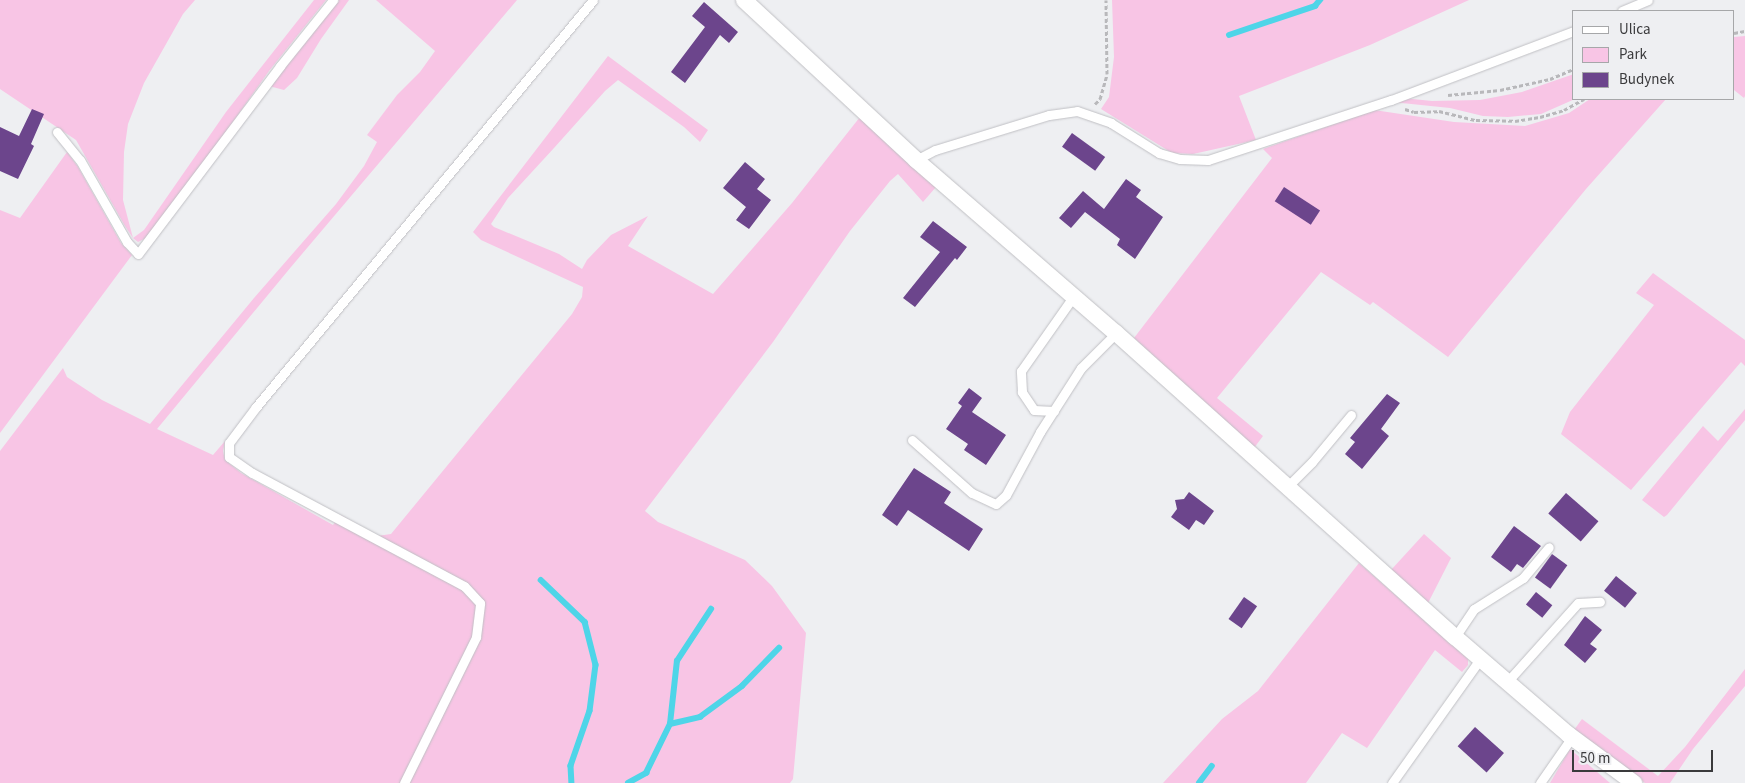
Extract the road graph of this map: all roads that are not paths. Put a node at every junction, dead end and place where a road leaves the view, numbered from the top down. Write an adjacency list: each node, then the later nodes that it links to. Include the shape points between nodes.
1 (333, 0): 7 (lane, via 138,254 127,242 80,160)
2 (593, 0): 21 (lane, via 229,443 229,457 252,473 464,586 480,603 476,637)
3 (744, 0): 8 (street)
4 (1648, 0): 5 (lane)
5 (1624, 10)
6 (1572, 31): 8 (lane, via 1380,104 1208,160 1180,159 1159,153 1112,123 1077,111 1049,115 935,150)
7 (57, 132)
8 (916, 160): 9 (street)
9 (1073, 297): 10 (street); 11 (lane, via 1021,371 1022,392 1034,410)
10 (1116, 333): 11 (lane, via 1082,368); 14 (street)
11 (1054, 411): 13 (lane, via 1006,495 996,504 972,493)
12 (1351, 415): 14 (lane)
13 (912, 440)
14 (1287, 487): 17 (street)
15 (1549, 547): 17 (lane, via 1523,578 1474,609)
16 (1600, 602): 19 (lane, via 1578,603)
17 (1454, 637): 18 (street)
18 (1480, 659): 19 (street); 22 (lane)
19 (1507, 682): 20 (street)
20 (1572, 737): 23 (lane); 24 (street)
21 (404, 783)
22 (1392, 783)
23 (1540, 783)
24 (1634, 783)

